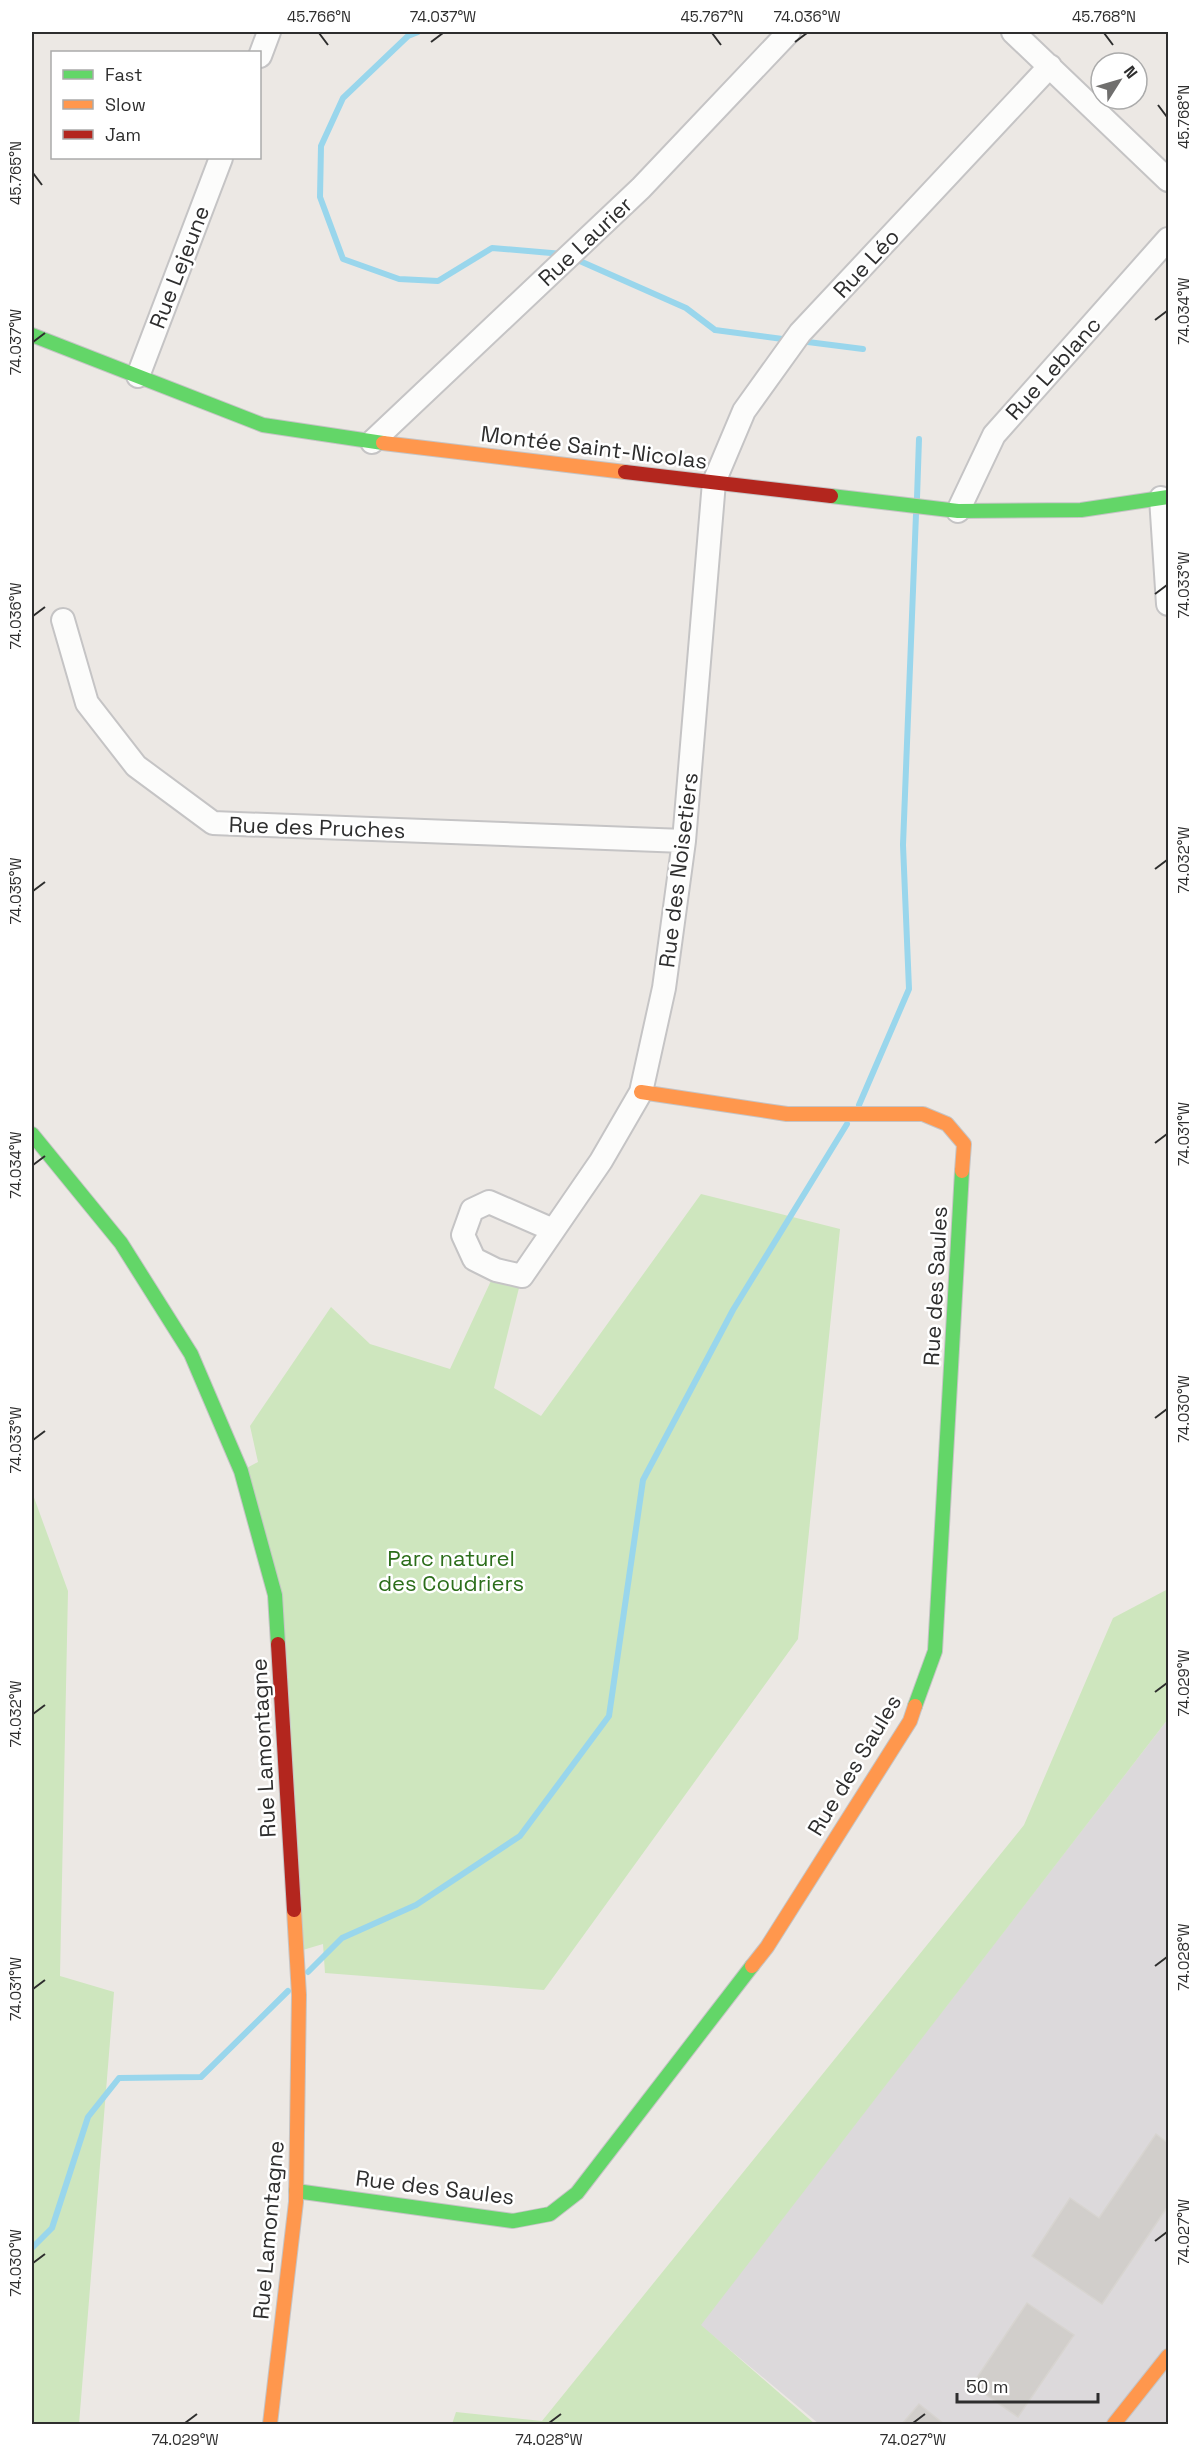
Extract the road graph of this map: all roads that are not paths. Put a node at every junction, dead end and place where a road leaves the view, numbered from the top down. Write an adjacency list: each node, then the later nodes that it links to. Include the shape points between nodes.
1 (269, 32): 4 (street)
2 (789, 32): 11 (street, Rue Laurier, via 641,188)
3 (1013, 32): 5 (street)
4 (261, 53)
5 (1050, 66): 7 (street); 12 (street, Rue Léo, via 801,333 744,411)
6 (221, 159): 10 (street, Rue Lejeune)
7 (1168, 180)
8 (1168, 239): 14 (street, Rue Leblanc, via 994,435)
9 (32, 334): 10 (street, Montée Saint-Nicolas)
10 (138, 376): 11 (street, Montée Saint-Nicolas, via 263,425)
11 (372, 442): 12 (street, Montée Saint-Nicolas)
12 (714, 482): 14 (street, Montée Saint-Nicolas); 17 (street, Rue des Noisetiers)
13 (1165, 497): 14 (street, Montée Saint-Nicolas, via 1081,510); 15 (street)
14 (958, 511)
15 (1168, 604)
16 (63, 620): 17 (street, Rue des Pruches, via 87,703 136,766 213,823)
17 (684, 841): 18 (street, Rue des Noisetiers, via 664,988)
18 (641, 1092): 20 (street, Rue des Noisetiers, via 602,1161); 21 (street, Rue des Saules, via 787,1114 923,1114 947,1125 964,1144 935,1651 910,1720 767,1947 577,2193 549,2214 513,2221)
19 (32, 1134): 21 (street, Rue Lamontagne, via 121,1243 191,1354 241,1471 274,1595 299,1995)
20 (553, 1230)
21 (296, 2191): 23 (street, Rue Lamontagne)
22 (1168, 2356): 24 (street)
23 (270, 2424)
24 (1114, 2424)

